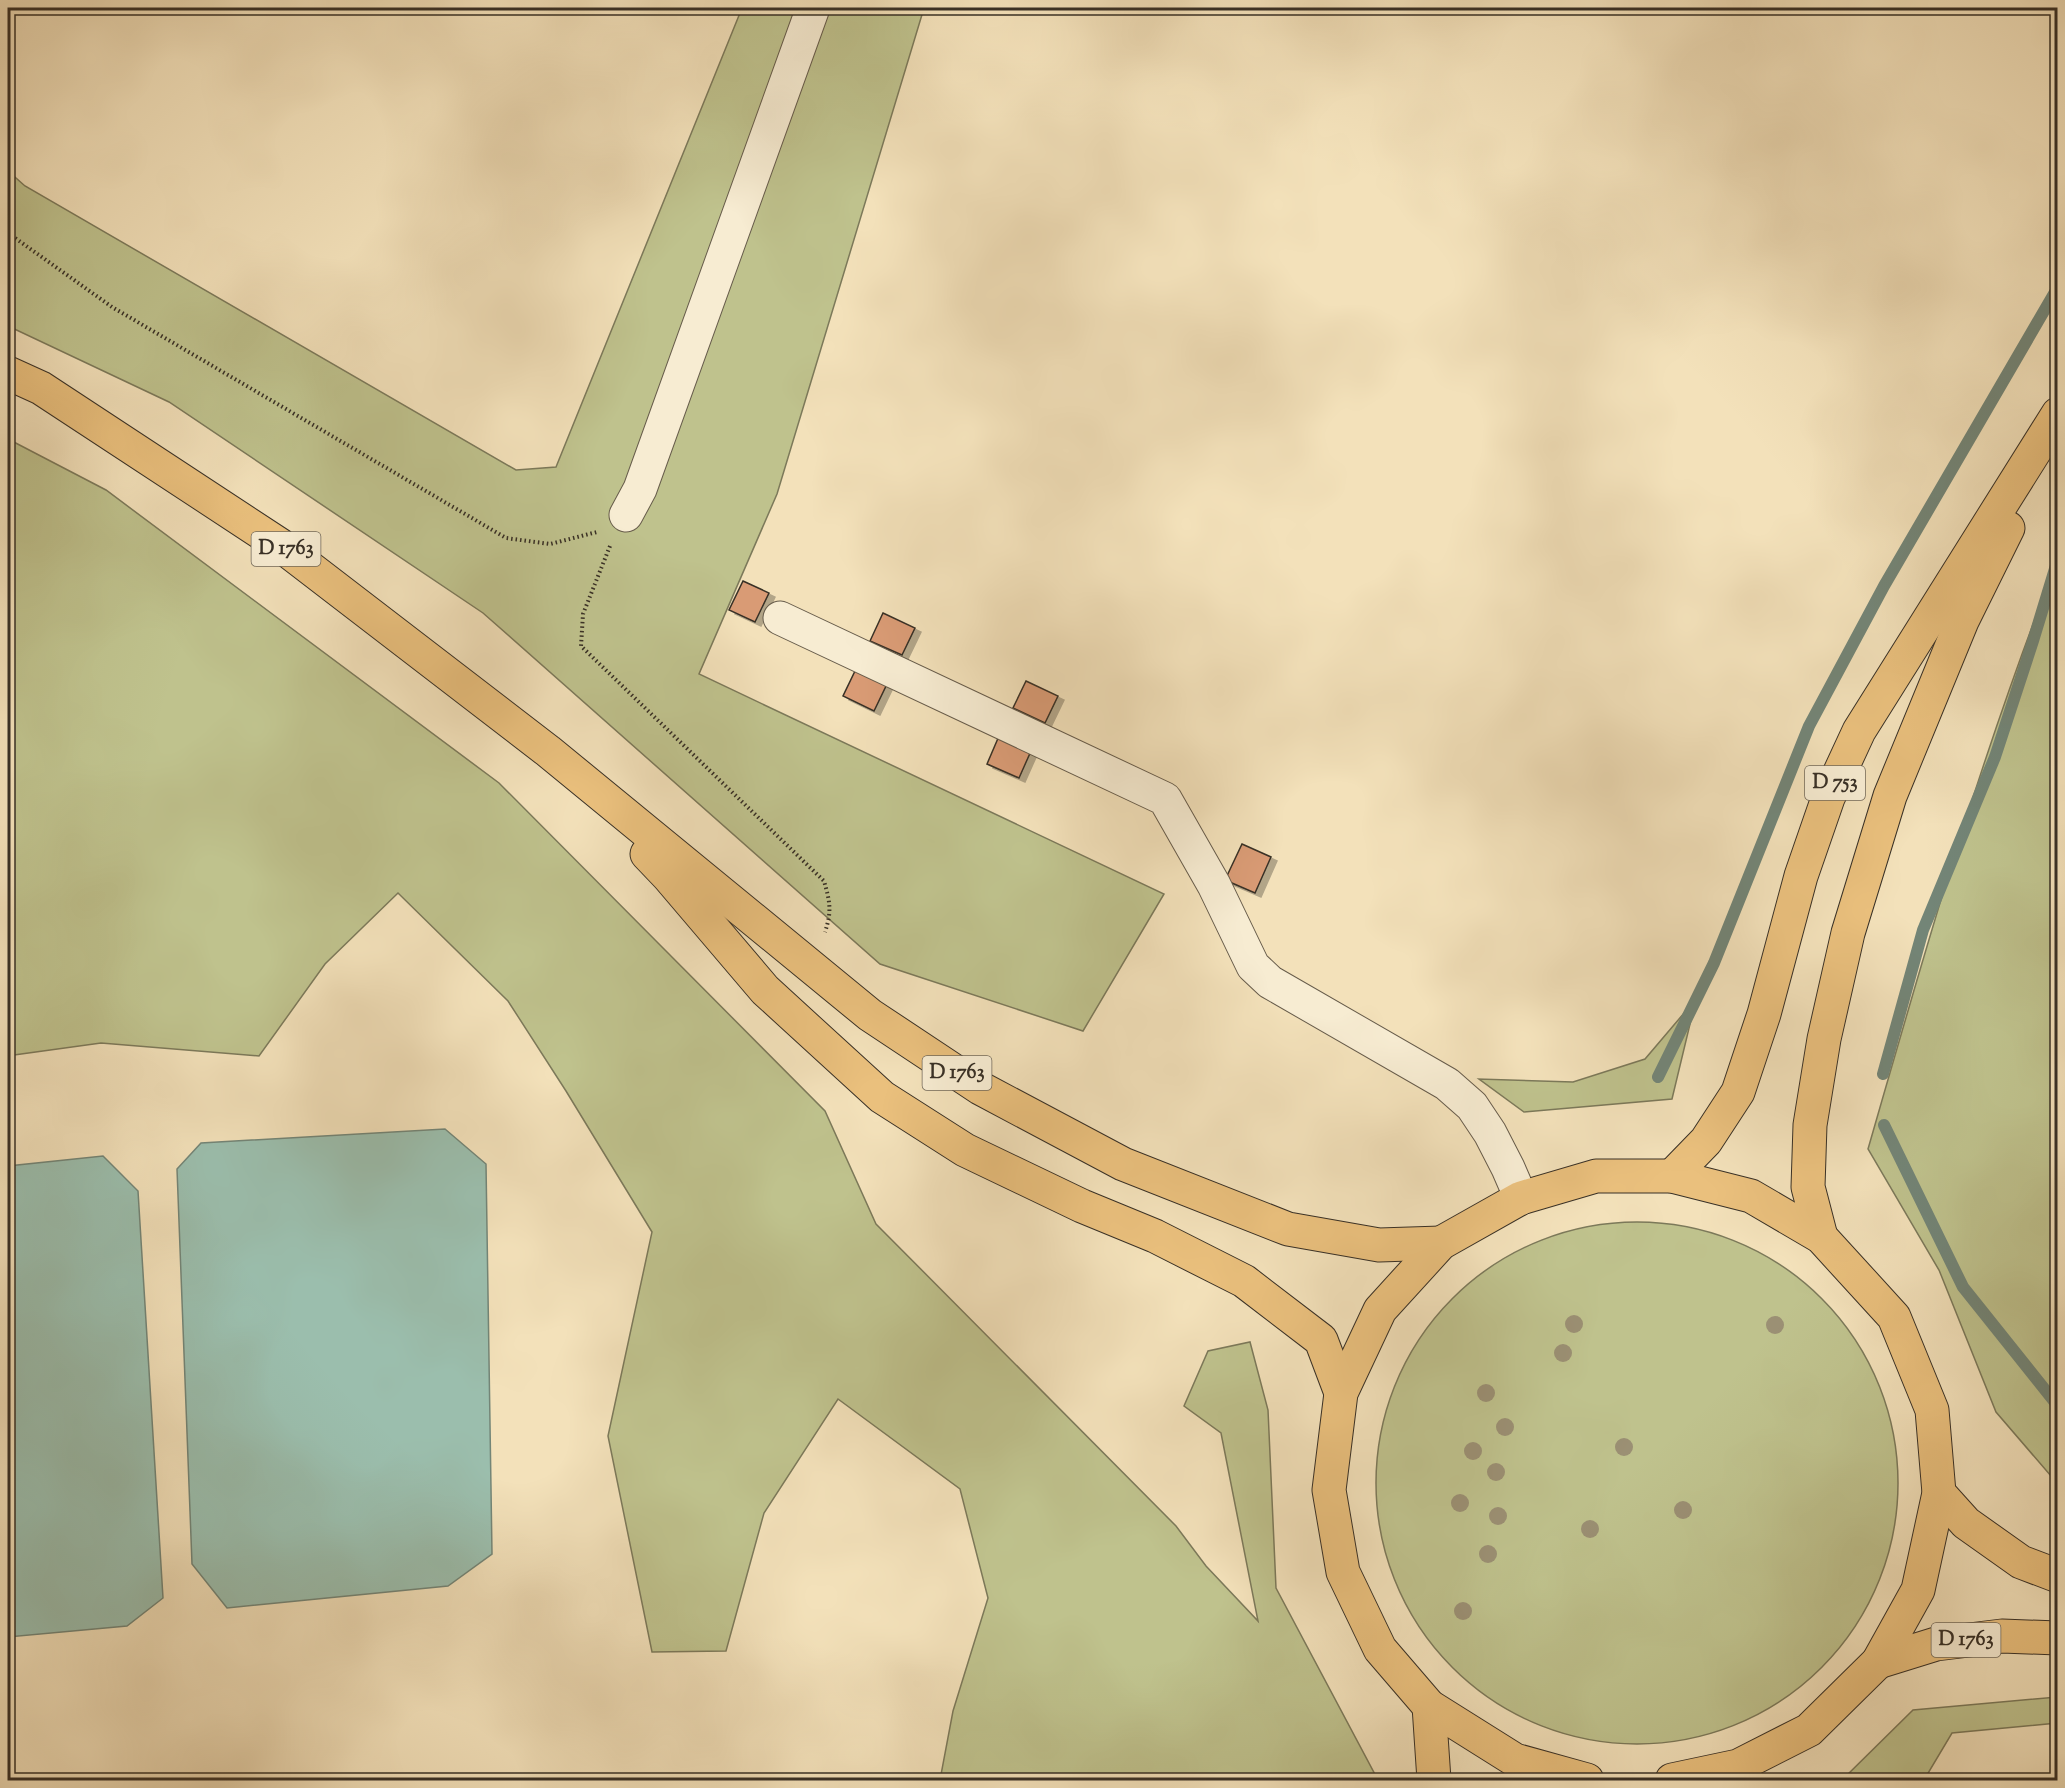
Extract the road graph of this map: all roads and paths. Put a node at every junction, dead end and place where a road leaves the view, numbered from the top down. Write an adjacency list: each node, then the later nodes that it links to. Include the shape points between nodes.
1 (813, 8): 6 (street, via 640,489)
2 (8, 233): 6 (path, via 112,307 506,538 550,544 594,535)
3 (8, 372): 8 (main road, D 1763, via 41,388 280,545)
4 (2058, 414): 10 (main road, D 753, via 1859,731 1828,798 1801,876 1764,1014 1738,1092 1706,1141)
5 (2058, 426): 12 (main road, D 753, via 1962,621 1890,796 1848,933 1810,1125 1808,1187)
6 (626, 515): 9 (path, via 583,614 581,646 824,881 831,915)
7 (780, 618): 11 (street, via 1165,799 1214,885 1253,966 1270,982 1447,1083 1472,1106 1490,1133)
8 (548, 751): 9 (main road, D 1763); 14 (main road, D 1763, via 668,876 765,990 882,1096 965,1150 1244,1281 1321,1340)
9 (812, 967): 13 (main road, D 1763, via 870,1015 980,1089 1123,1164 1288,1229 1379,1245)
10 (1672, 1176): 11 (main road, via 1596,1176); 12 (main road, via 1750,1196)
11 (1521, 1198): 13 (main road)
12 (1821, 1237): 15 (main road, via 1894,1317 1932,1410)
13 (1441, 1243): 14 (main road, via 1380,1311)
14 (1341, 1393): 19 (main road, via 1329,1490 1343,1572 1380,1649)
15 (1939, 1493): 16 (main road, via 1966,1523 2021,1562); 18 (main road, via 1918,1590)
16 (2058, 1576)
17 (2058, 1638): 18 (main road, D 1763, via 2002,1636 1936,1644)
18 (1878, 1662): 22 (main road, via 1809,1730 1738,1766)
19 (1429, 1706): 20 (main road); 21 (main road, via 1515,1761)
20 (1434, 1780)
21 (1587, 1780)
22 (1672, 1780)

